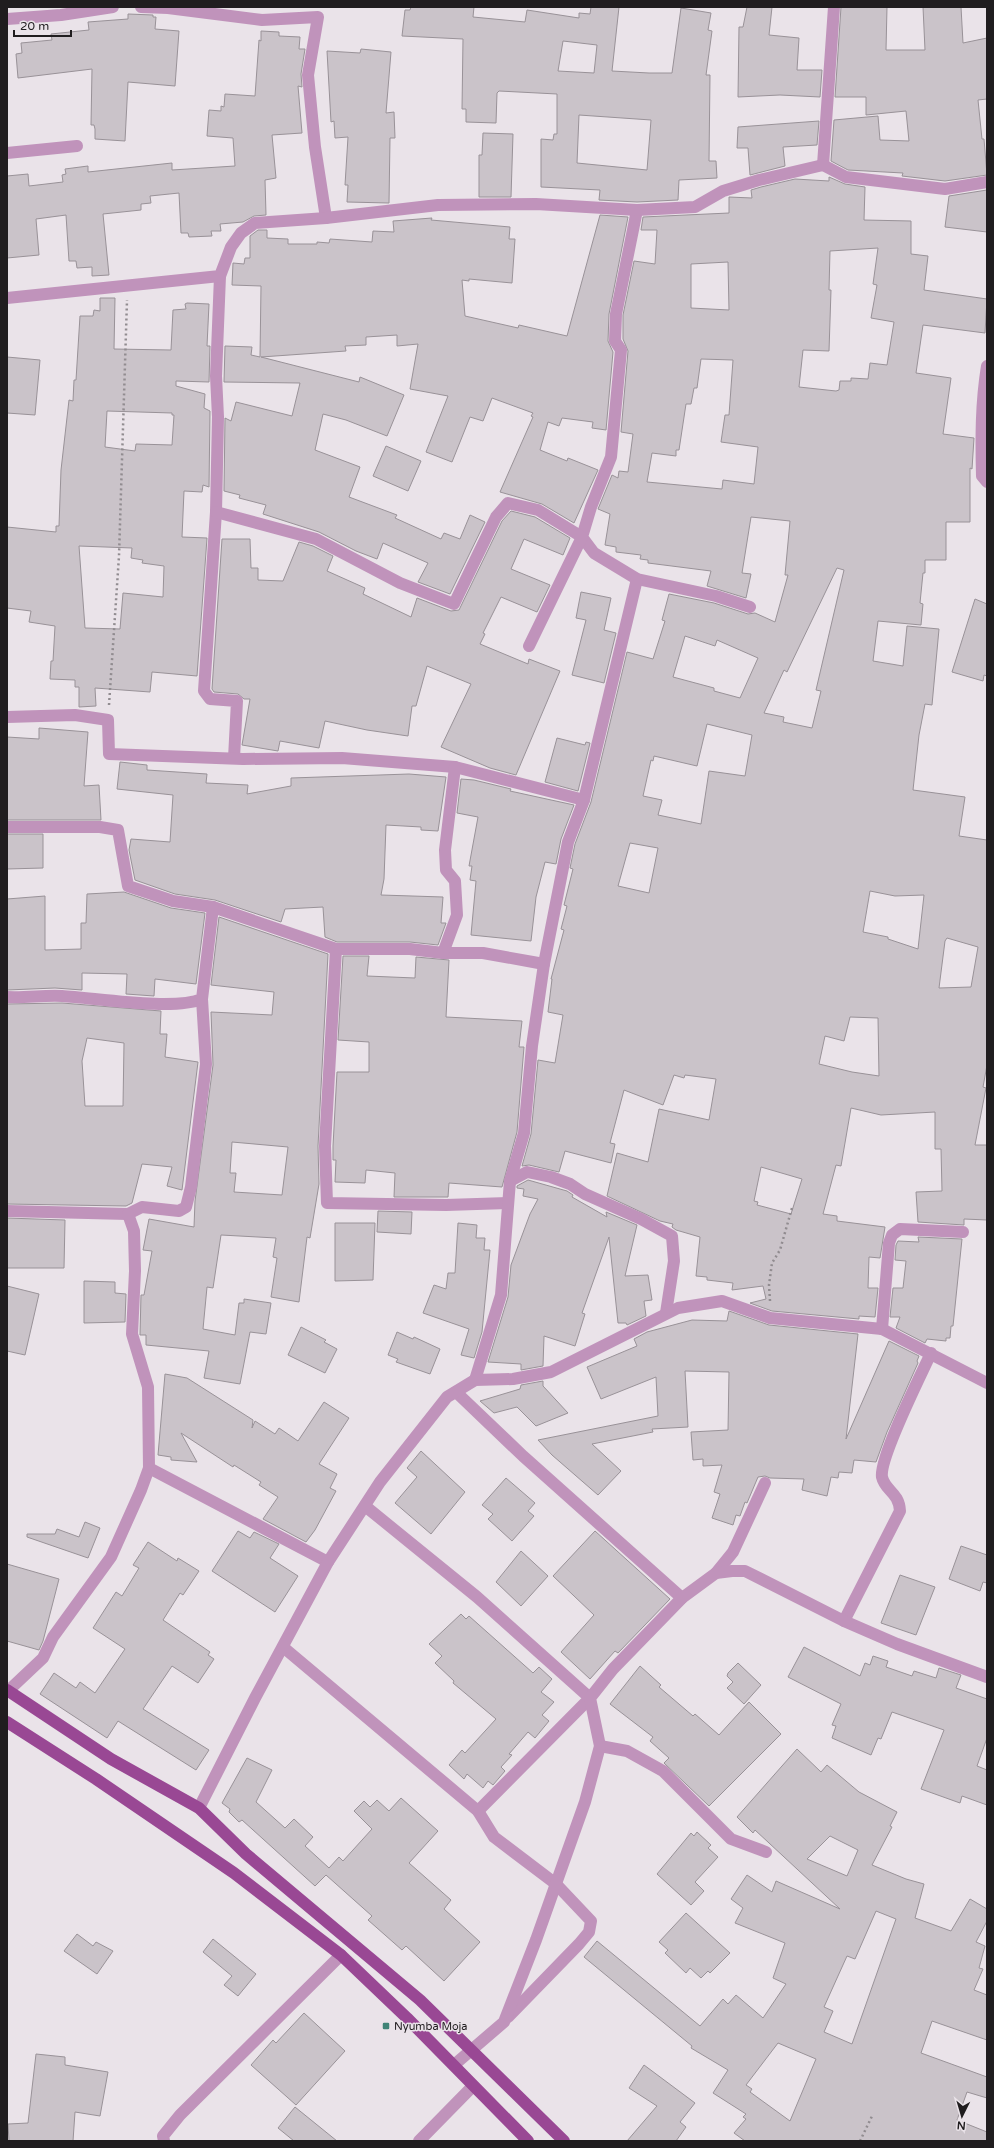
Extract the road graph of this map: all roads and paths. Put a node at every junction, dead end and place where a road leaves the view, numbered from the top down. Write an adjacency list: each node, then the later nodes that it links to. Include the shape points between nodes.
1 (113, 7): 5 (street, via 61,16)
2 (141, 7): 4 (street, via 262,20)
3 (834, 7): 8 (street)
4 (318, 12): 11 (street, via 308,75 315,148)
5 (7, 19)
6 (77, 146): 7 (street)
7 (7, 153)
8 (822, 165): 9 (street, via 846,177 945,189); 10 (street, via 723,191 695,208)
9 (987, 182)
10 (637, 210): 11 (street, via 536,204 438,205); 18 (street, via 616,314 615,341 621,350 611,457)
11 (326, 218): 12 (street, via 255,223 241,233 231,247)
12 (220, 276): 13 (street); 17 (street, via 216,376)
13 (128, 286): 14 (street); 23 (path, via 119,556)
14 (7, 298)
15 (987, 366): 16 (street, via 980,427 982,476)
16 (987, 482)
17 (216, 512): 18 (street, via 316,539 400,583 454,604 496,517 508,504 538,510); 24 (street, via 204,691 210,700 237,701)
18 (582, 537): 19 (street, via 594,553); 21 (street)
19 (637, 579): 20 (street, via 716,596); 26 (street)
20 (750, 607)
21 (529, 646)
22 (7, 717): 23 (street, via 75,715)
23 (108, 720): 24 (street, via 109,754)
24 (234, 758): 25 (street, via 342,758)
25 (455, 767): 26 (street); 30 (street, via 445,850 446,870 456,881 457,914)
26 (584, 800): 31 (street, via 568,842)
27 (7, 827): 28 (street, via 100,827 118,830 128,886 173,901)
28 (213, 907): 29 (street); 33 (street)
29 (336, 949): 30 (street, via 410,949); 35 (street, via 325,1146 327,1203 446,1206)
30 (443, 953): 31 (street, via 483,953)
31 (544, 964): 34 (street, via 532,1046 524,1133)
32 (7, 997): 33 (street, via 57,996 156,1003 195,1002)
33 (202, 999): 38 (street, via 206,1064 191,1187 186,1207 179,1211 142,1207)
34 (510, 1181): 35 (street); 40 (street, via 527,1172 551,1177 570,1184 584,1194 672,1236 674,1261)
35 (508, 1203): 44 (street, via 501,1295)
36 (792, 1208): 41 (path, via 780,1250 772,1263 769,1285)
37 (7, 1211): 38 (street)
38 (128, 1214): 47 (street, via 134,1231 136,1272 132,1334 148,1387)
39 (963, 1232): 42 (street, via 900,1229 892,1235 889,1243)
40 (666, 1314): 41 (street, via 678,1308 722,1301); 44 (street, via 551,1372 513,1379)
41 (770, 1318): 42 (street)
42 (882, 1329): 43 (street)
43 (931, 1353): 45 (street); 53 (street, via 892,1438 882,1470 885,1483 900,1501 900,1511)
44 (475, 1380): 46 (street)
45 (987, 1383)
46 (456, 1392): 49 (street, via 442,1403 380,1482); 52 (street, via 523,1456)
47 (148, 1468): 50 (street); 56 (street, via 111,1558 53,1637 43,1658)
48 (764, 1483): 51 (street, via 733,1552)
49 (365, 1506): 50 (street); 57 (street, via 477,1597)
50 (328, 1562): 54 (street)
51 (716, 1573): 52 (street); 53 (street, via 745,1571)
52 (682, 1598): 57 (street, via 613,1669)
53 (844, 1621): 55 (street, via 897,1644)
54 (283, 1647): 60 (street); 61 (street)
55 (987, 1677)
56 (8, 1691): 60 (main road, via 111,1759)
57 (590, 1698): 59 (street); 61 (street)
58 (7, 1722): 64 (main road, via 234,1873)
59 (600, 1746): 62 (street, via 627,1751 663,1771 730,1839); 63 (street, via 586,1802)
60 (199, 1808): 66 (main road, via 246,1854 420,2000)
61 (478, 1811): 63 (street, via 494,1837)
62 (766, 1852)
63 (556, 1884): 65 (street); 65 (street, via 591,1921 589,1932)
64 (341, 1955): 67 (main road); 70 (street, via 180,2115 163,2136)
65 (504, 2022): 66 (street)
66 (471, 2049): 67 (street); 73 (main road)
67 (454, 2065): 68 (main road)
68 (473, 2086): 71 (street); 72 (main road)
69 (873, 2114): 74 (path)
70 (164, 2141)
71 (419, 2141)
72 (528, 2141)
73 (564, 2141)
74 (860, 2141)

